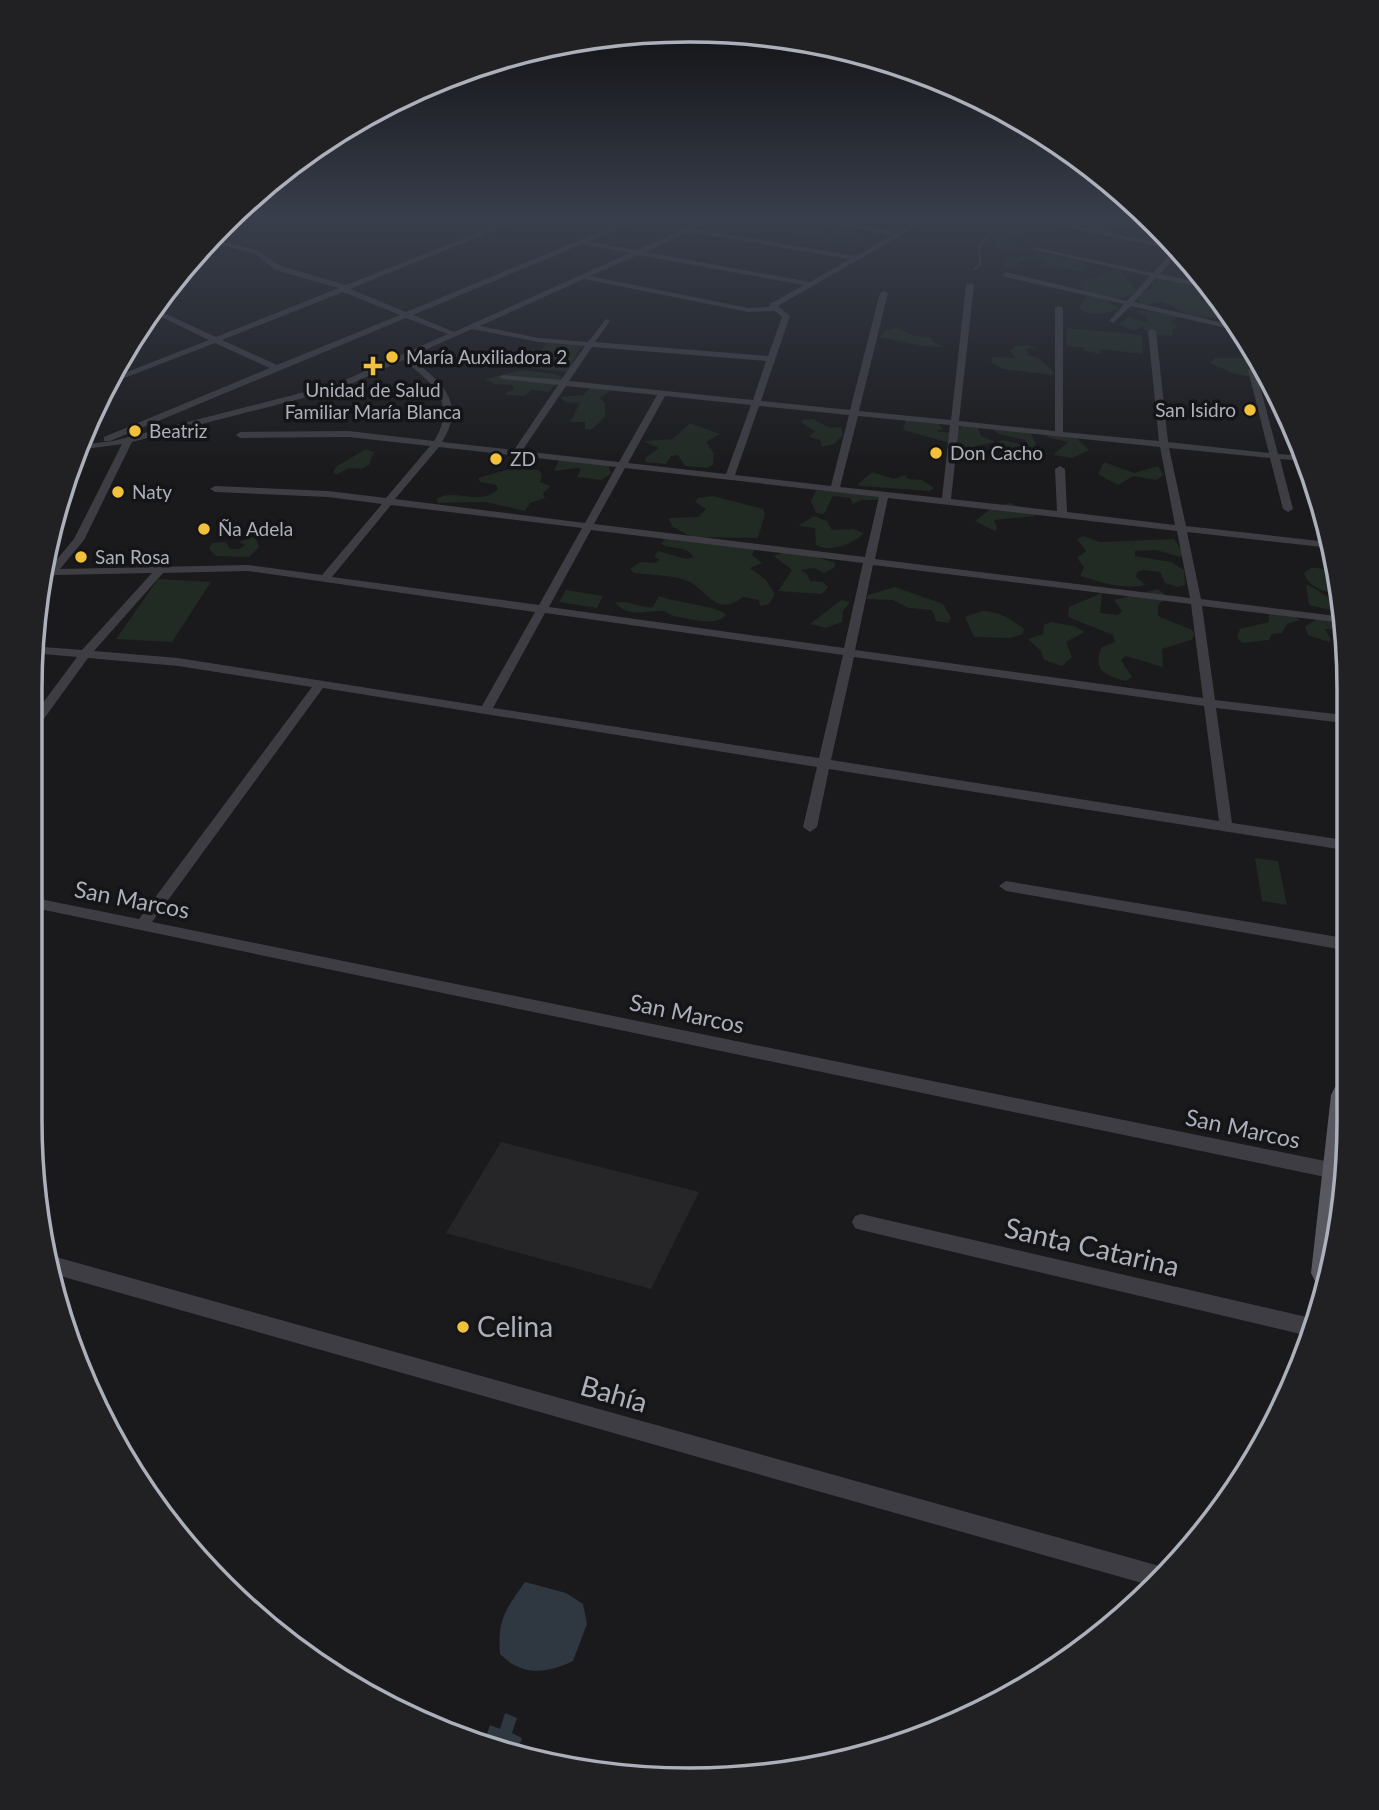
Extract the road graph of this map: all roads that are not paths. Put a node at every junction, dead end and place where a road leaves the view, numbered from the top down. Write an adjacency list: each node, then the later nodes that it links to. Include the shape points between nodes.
1 (314, 301): 22 (street)
2 (375, 301): 15 (street)
3 (439, 301): 15 (street)
4 (529, 301): 19 (street)
5 (705, 301): 12 (street, via 748,310)
6 (782, 301): 12 (street)
7 (882, 301): 33 (street)
8 (969, 301): 34 (street)
9 (1118, 301): 11 (street)
10 (1131, 301): 11 (street)
11 (1129, 304): 17 (street); 18 (street)
12 (776, 305): 25 (street, via 787,314)
13 (1059, 308): 35 (street)
14 (162, 315): 22 (street)
15 (407, 315): 21 (street); 26 (street)
16 (606, 321): 23 (street)
17 (1113, 321)
18 (1225, 326)
19 (473, 327): 21 (street); 23 (street, via 538,340)
20 (1152, 331): 39 (street)
21 (456, 335): 24 (street)
22 (217, 340): 26 (street); 28 (street)
23 (592, 342): 25 (street); 30 (street)
24 (405, 358): 37 (street, via 322,393); 38 (street, via 426,374 447,405 449,422)
25 (771, 359): 32 (street)
26 (278, 369): 40 (street)
27 (1252, 370): 43 (street)
28 (123, 377)
29 (503, 377): 30 (street)
30 (565, 383): 31 (street); 42 (street)
31 (662, 393): 32 (street); 45 (street)
32 (756, 402): 33 (street); 47 (street)
33 (854, 412): 34 (street); 49 (street)
34 (955, 423): 35 (street); 52 (street)
35 (1059, 433): 39 (street)
36 (240, 435): 38 (street, via 316,432)
37 (128, 441): 41 (street); 60 (street, via 79,540)
38 (437, 443): 42 (street); 51 (street)
39 (1164, 444): 43 (street); 56 (street)
40 (90, 445)
41 (89, 447)
42 (517, 452): 45 (street)
43 (1275, 456): 44 (street); 53 (street)
44 (1294, 458)
45 (622, 464): 47 (street); 55 (street)
46 (1060, 469): 54 (street)
47 (730, 477): 49 (street)
48 (215, 489): 51 (street)
49 (835, 489): 50 (street)
50 (884, 494): 52 (street); 58 (street)
51 (389, 501): 55 (street); 62 (street)
52 (946, 501): 54 (street)
53 (1288, 509)
54 (1062, 514): 56 (street)
55 (588, 526): 58 (street); 64 (street)
56 (1179, 528): 57 (street); 63 (street)
57 (1320, 544)
58 (869, 561): 63 (street); 67 (street)
59 (161, 569): 60 (street); 62 (street, via 237,567); 68 (street)
60 (55, 572): 61 (street)
61 (52, 574)
62 (324, 579): 64 (street)
63 (1196, 601): 65 (street); 70 (street)
64 (542, 610): 67 (street); 71 (street)
65 (1333, 619)
66 (43, 650): 68 (street)
67 (848, 653): 70 (street); 74 (street)
68 (85, 654): 69 (street, via 177,662); 72 (street)
69 (320, 684): 71 (street); 80 (street)
70 (1209, 703): 73 (street); 75 (street)
71 (486, 710): 74 (street)
72 (42, 714)
73 (1337, 718)
74 (824, 763): 75 (street); 76 (street)
75 (1226, 826): 77 (street)
76 (810, 827)
77 (1337, 844)
78 (1006, 886): 81 (street)
79 (42, 904): 80 (street, San Marcos)
80 (142, 925): 83 (street, San Marcos)
81 (1337, 943)
82 (1336, 1162): 83 (main road)
83 (1335, 1171)
84 (861, 1222): 86 (street, Santa Catarina)
85 (59, 1267): 87 (street, Bahía)
86 (1304, 1325)
87 (1150, 1574)

